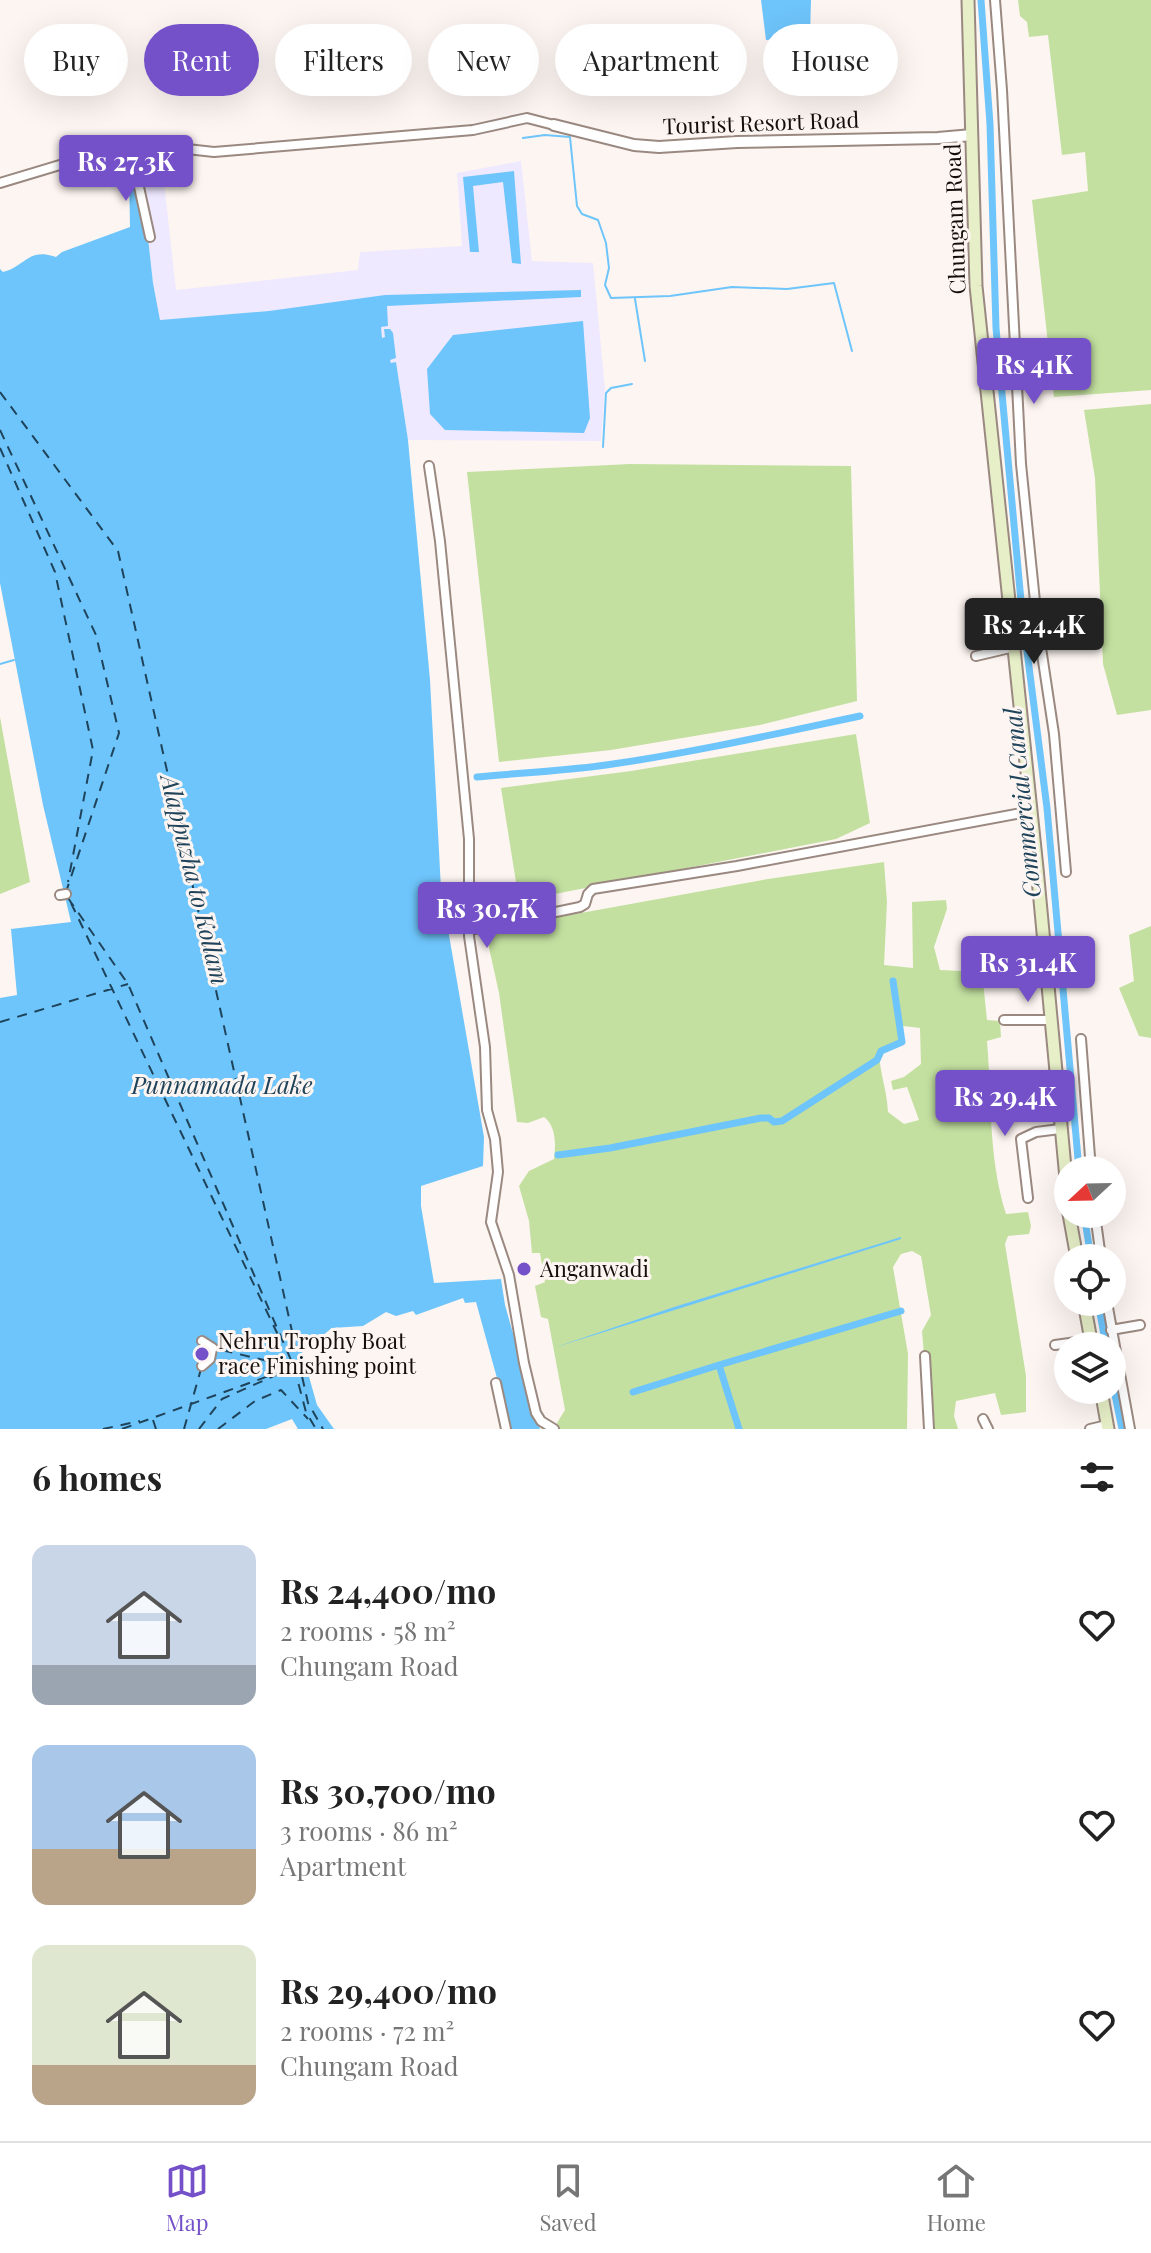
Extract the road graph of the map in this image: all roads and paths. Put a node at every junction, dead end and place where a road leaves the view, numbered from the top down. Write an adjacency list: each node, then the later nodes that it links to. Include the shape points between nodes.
1 (968, 0): 4 (main road, Chungam Road)
2 (995, 0): 9 (street)
3 (554, 125): 4 (street, Tourist Resort Road, via 659,147); 6 (street, via 527,118 482,129 214,152 138,143)
4 (972, 135): 10 (main road, Chungam Road, via 976,286)
5 (139, 165): 7 (street)
6 (0, 183)
7 (150, 237)
8 (429, 466): 15 (street, via 469,839)
9 (1035, 621): 10 (street); 14 (street, via 1054,734)
10 (1015, 625): 11 (main road, Chungam Road)
11 (1014, 647): 12 (street); 13 (main road, Chungam Road)
12 (976, 656)
13 (1032, 811): 15 (street, via 593,889 580,907); 17 (main road, Chungam Road)
14 (1066, 872)
15 (469, 930): 34 (street, via 497,1161 491,1222 509,1275 536,1413)
16 (1004, 1020): 17 (street)
17 (1051, 1020): 19 (main road, Chungam Road)
18 (1081, 1039): 21 (street)
19 (1060, 1129): 20 (main road, Chungam Road); 22 (street, via 1021,1139)
20 (1063, 1156)
21 (1090, 1156)
22 (1028, 1198)
23 (1109, 1316): 25 (street)
24 (1140, 1325): 25 (street)
25 (1111, 1330): 38 (street)
26 (202, 1341): 28 (street, via 213,1349)
27 (925, 1356): 35 (street)
28 (202, 1366)
29 (496, 1383): 33 (street)
30 (1104, 1404): 32 (main road)
31 (983, 1419): 36 (street)
32 (1108, 1427): 37 (street)
33 (506, 1429)
34 (554, 1429)
35 (929, 1429)
36 (988, 1429)
37 (1090, 1429)
38 (1130, 1429)

